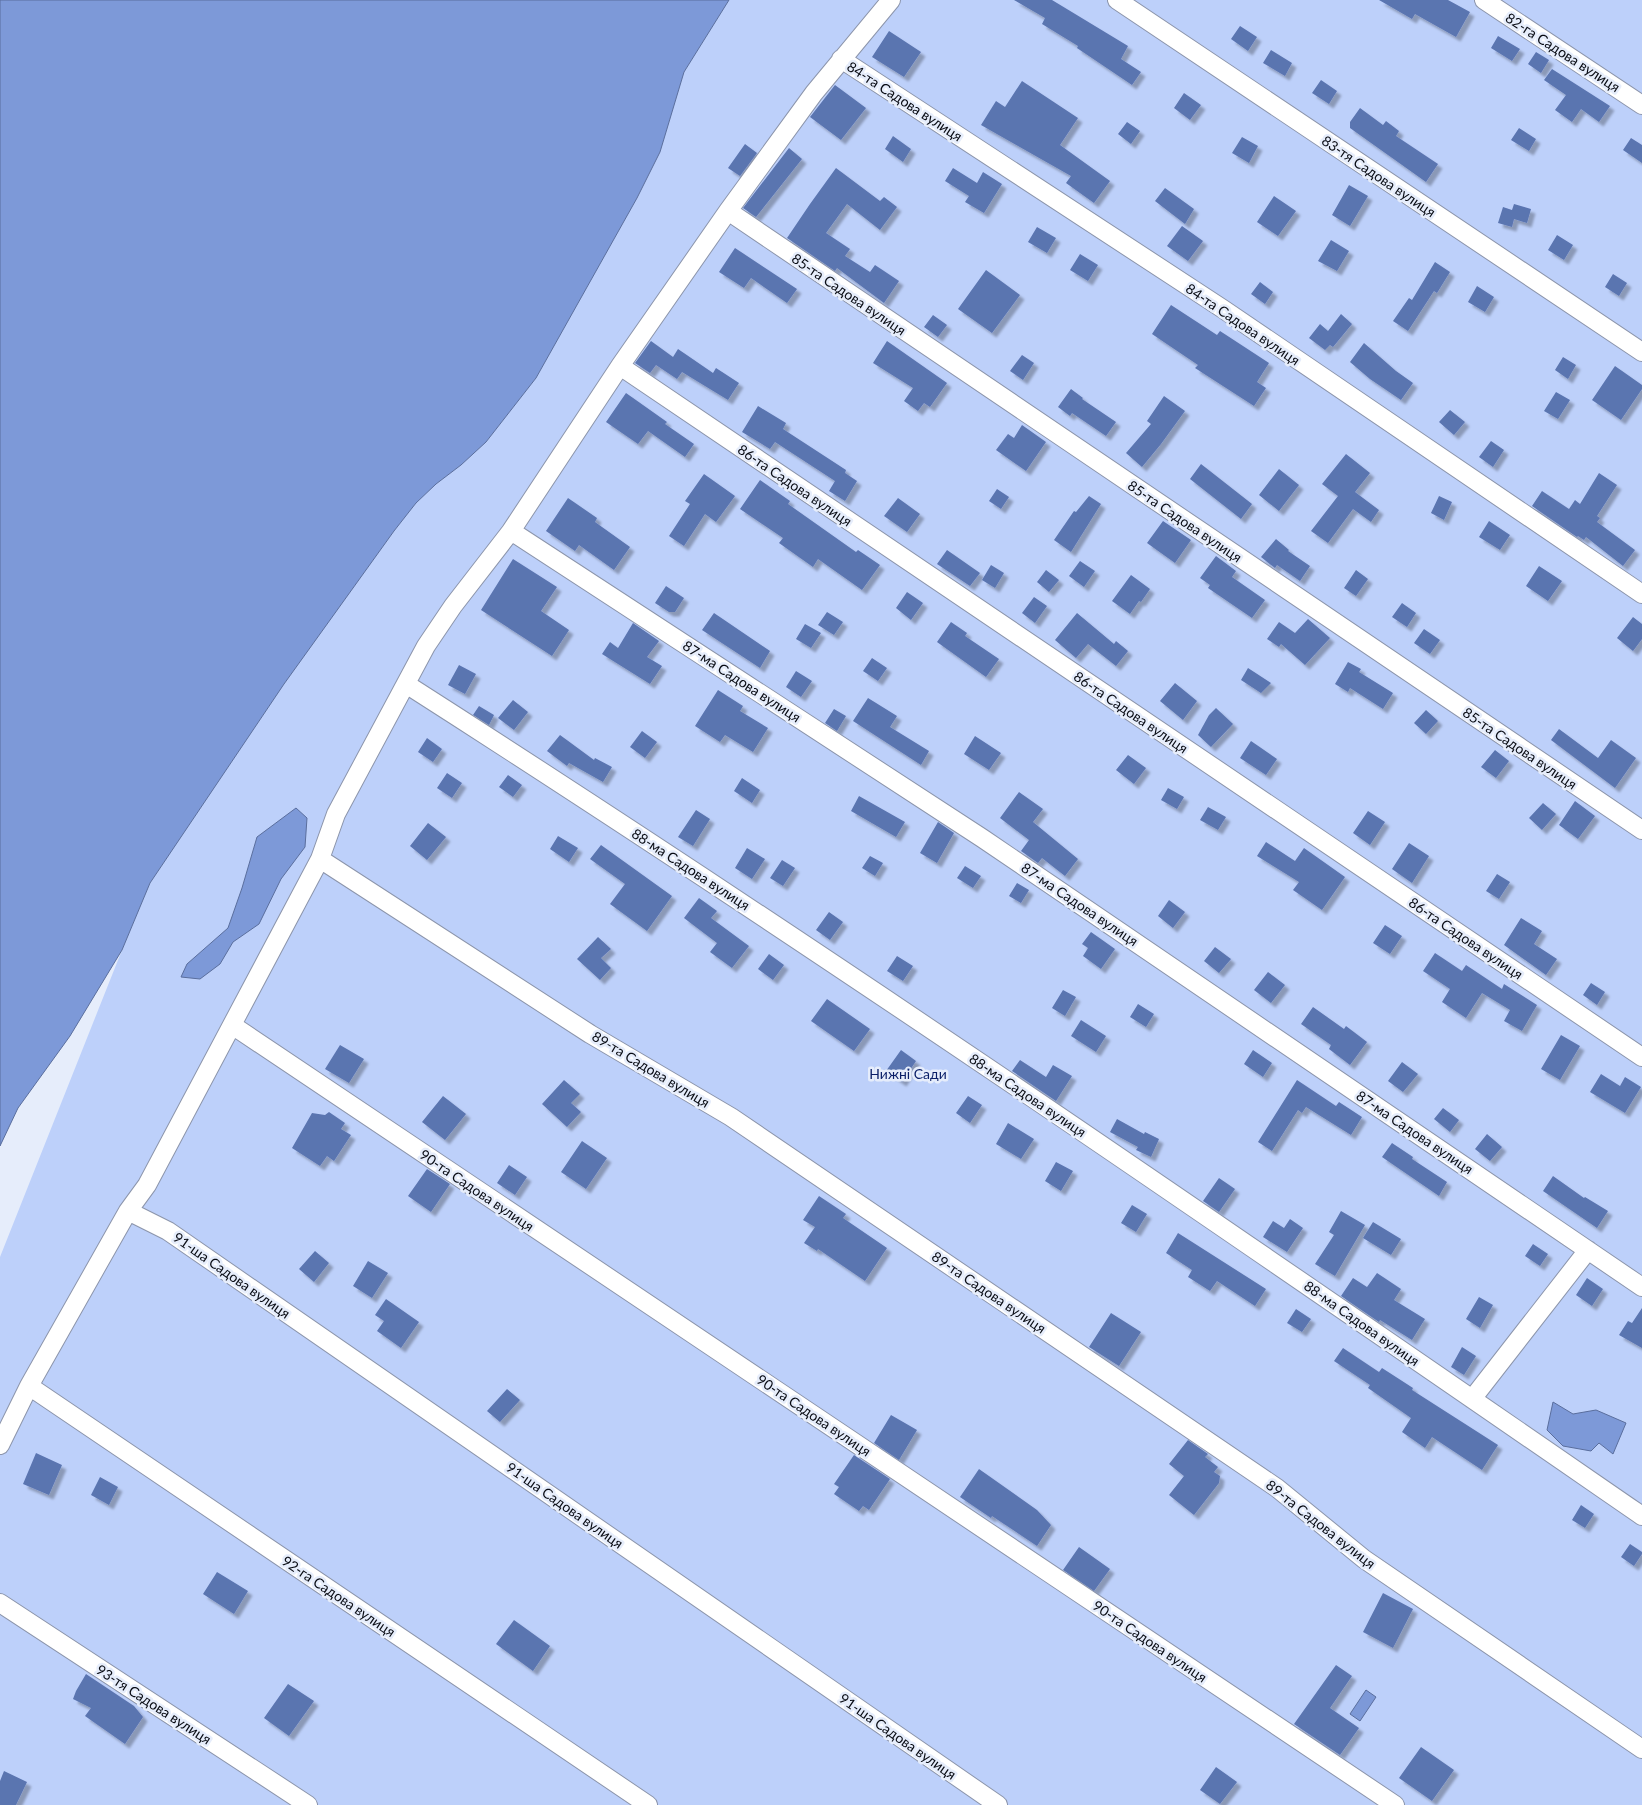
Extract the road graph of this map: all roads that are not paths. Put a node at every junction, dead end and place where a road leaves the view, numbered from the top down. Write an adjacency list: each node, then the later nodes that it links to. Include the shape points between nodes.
1 (891, 0): 4 (street)
2 (1117, 0): 7 (street, 83-тя Садова вулиця)
3 (1484, 0): 5 (street, 82-га Садова вулиця)
4 (841, 59): 6 (street); 10 (street, 84-та Садова вулиця, via 1223,309)
5 (1642, 104)
6 (728, 211): 8 (street); 12 (street, 85-та Садова вулиця)
7 (1642, 352)
8 (620, 366): 9 (street); 15 (street, 86-та Садова вулиця)
9 (511, 531): 11 (street, via 453,606); 17 (street, 87-ма Садова вулиця, via 982,838)
10 (1642, 594)
11 (406, 684): 13 (street, via 336,814); 20 (street, 88-ма Садова вулиця, via 787,932)
12 (1642, 830)
13 (320, 859): 14 (street); 24 (street, 89-та Садова вулиця, via 590,1034 731,1117 1277,1488 1364,1559)
14 (232, 1025): 16 (street, via 147,1185); 28 (street, 90-та Садова вулиця)
15 (1642, 1057)
16 (128, 1211): 19 (street); 27 (street, 91-ша Садова вулиця, via 168,1231)
17 (1588, 1250): 18 (street, 87-ма Садова вулиця); 20 (street)
18 (1642, 1287)
19 (29, 1386): 21 (street); 26 (street, 92-га Садова вулиця)
20 (1472, 1399): 22 (street, 88-ма Садова вулиця)
21 (0, 1445)
22 (1642, 1516)
23 (0, 1603): 25 (street, 93-тя Садова вулиця)
24 (1642, 1750)
25 (308, 1805)
26 (648, 1805)
27 (998, 1805)
28 (1395, 1805)

